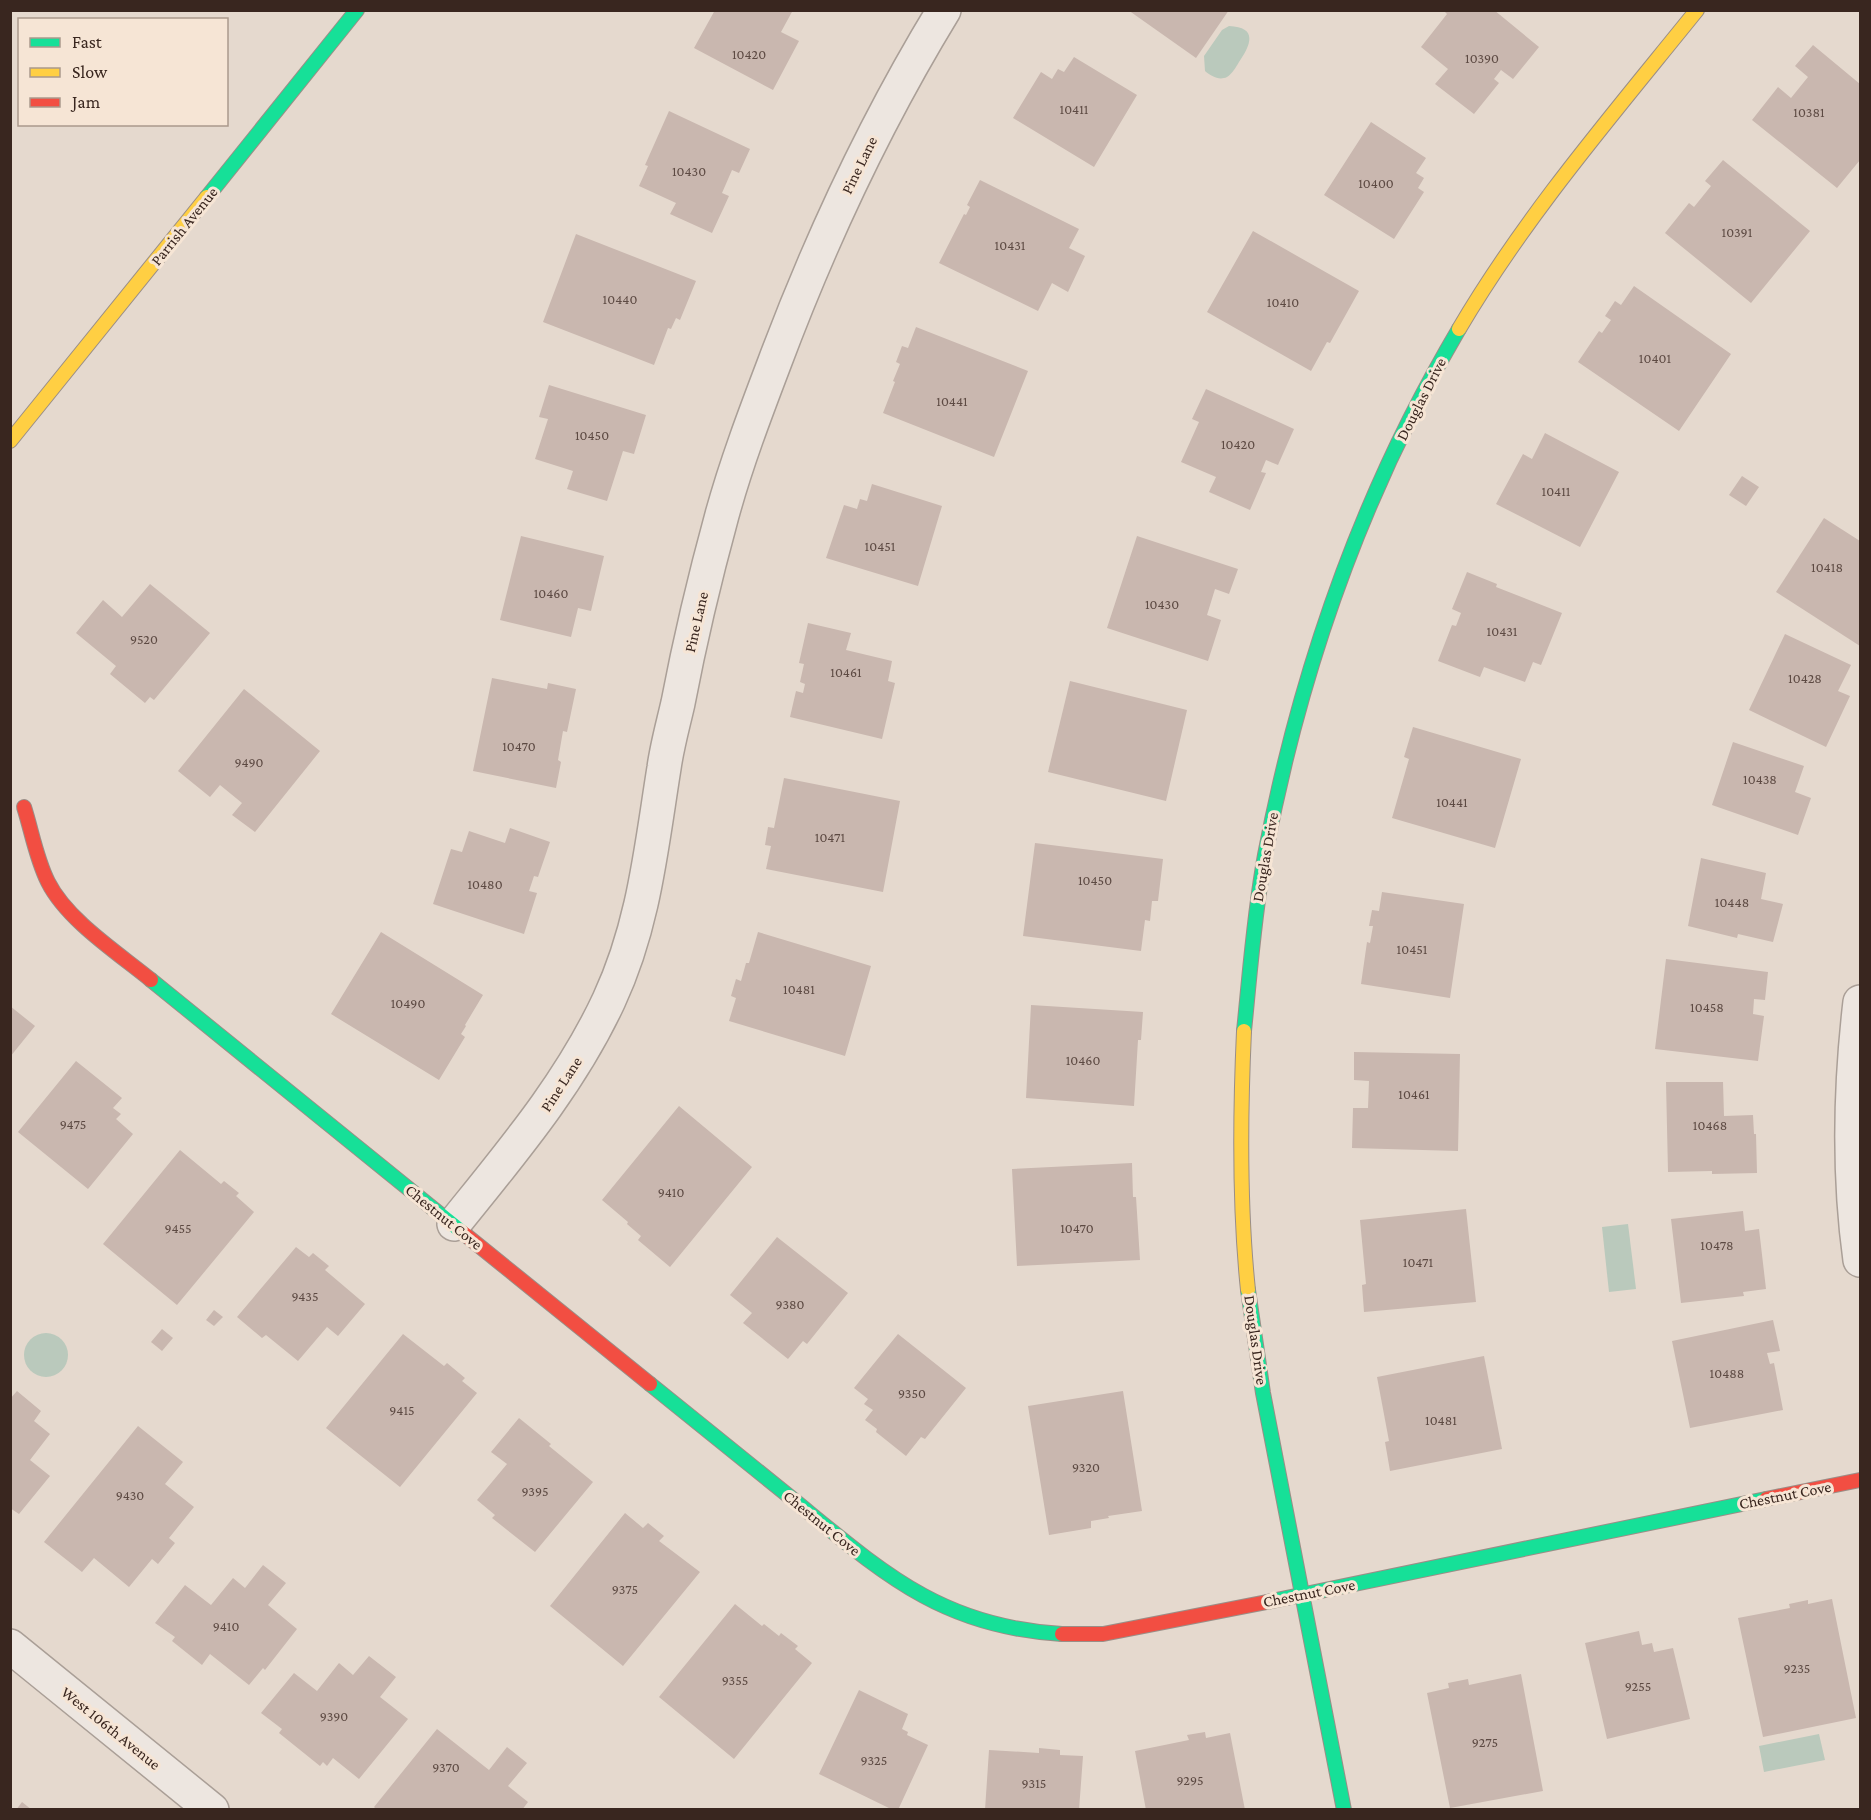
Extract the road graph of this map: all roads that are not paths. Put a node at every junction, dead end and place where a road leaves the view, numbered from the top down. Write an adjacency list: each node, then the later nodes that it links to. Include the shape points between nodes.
1 (357, 10): 4 (street, Parrish Avenue)
2 (944, 10): 7 (street, Pine Lane, via 843,196 785,335 741,456 690,643 664,766 644,898 623,966 572,1069 547,1107)
3 (1698, 10): 10 (street, Douglas Drive, via 1523,230 1438,363 1387,466 1343,571 1307,675 1286,754 1254,921 1242,1058 1241,1138 1244,1244 1259,1376)
4 (10, 441)
5 (24, 807): 7 (street, Chestnut Cove, via 49,883 82,924)
6 (1860, 1002): 8 (street, via 1851,1128)
7 (454, 1224): 10 (street, Chestnut Cove, via 866,1559 917,1594 966,1617 1020,1629 1103,1634)
8 (1860, 1260)
9 (1860, 1480): 10 (street, Chestnut Cove)
10 (1303, 1595): 13 (street, Douglas Drive)
11 (10, 1646): 12 (street, West 106th Avenue)
12 (212, 1809)
13 (1344, 1809)

